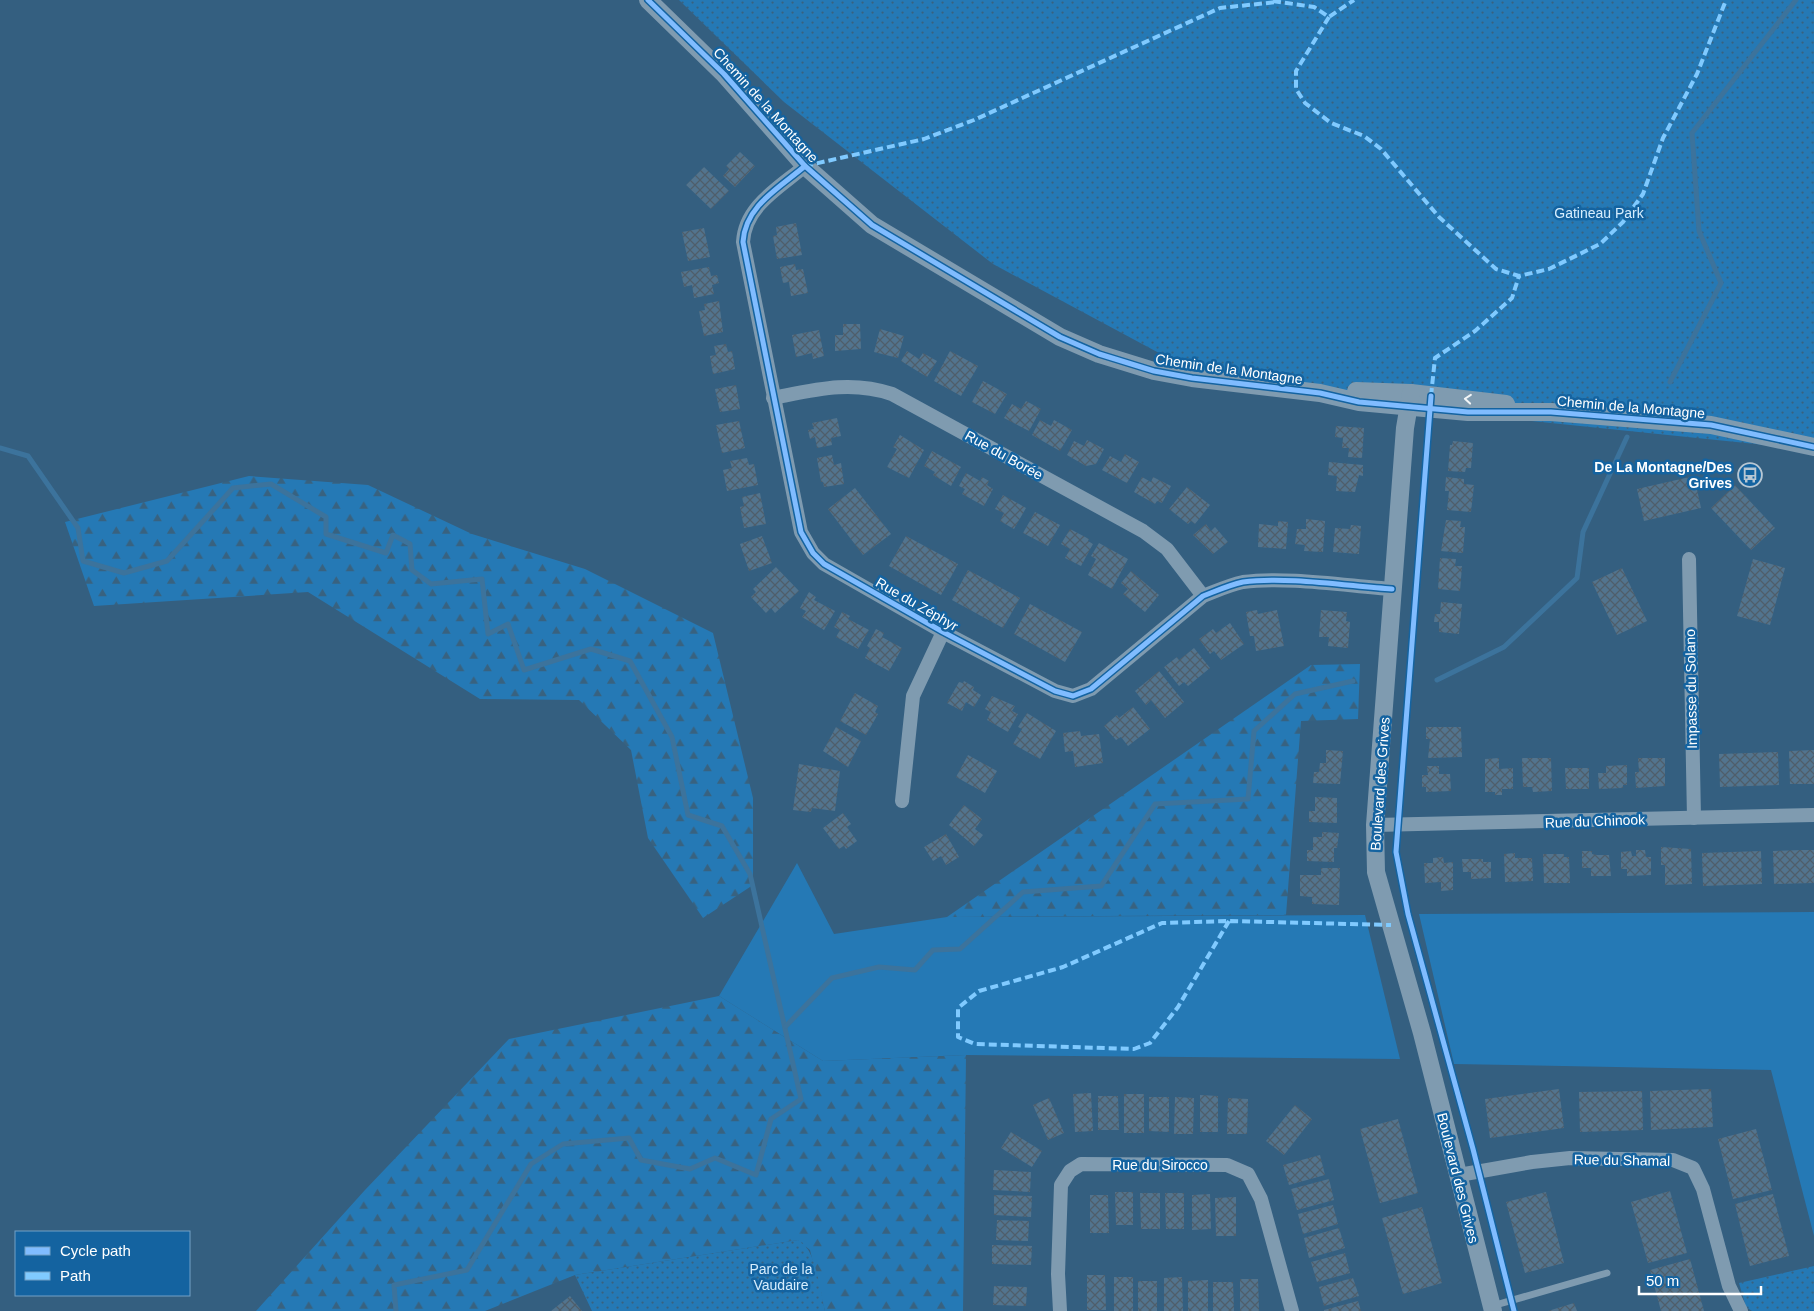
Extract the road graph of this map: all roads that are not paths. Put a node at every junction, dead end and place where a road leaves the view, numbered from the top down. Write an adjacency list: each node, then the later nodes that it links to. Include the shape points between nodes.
1 (648, 0): 2 (street, Chemin de la Montagne, via 719,68)
2 (805, 166): 3 (street, Rue du Zéphyr, via 756,207 743,232); 4 (street, Chemin de la Montagne, via 872,225 1080,347 1116,361 1192,378 1320,392 1359,402)
3 (773, 398): 8 (street, Rue du Borée, via 846,385 892,394 1143,531 1167,549); 9 (street, Rue du Zéphyr, via 800,532 812,553 824,564)
4 (1410, 400): 5 (street, Chemin de la Montagne, via 1468,412 1551,412 1711,425); 7 (street, Boulevard des Grives)
5 (1814, 447)
6 (1689, 560): 12 (street, Impasse du Solano)
7 (1392, 589): 8 (street, Rue du Zéphyr, via 1258,581); 13 (street, Boulevard des Grives)
8 (1203, 596): 9 (street, Rue du Zéphyr, via 1091,689 1073,696 1055,691)
9 (943, 632): 10 (street, via 913,696)
10 (902, 801)
11 (1814, 815): 12 (street, Rue du Chinook)
12 (1694, 818): 13 (street, Rue du Chinook)
13 (1375, 825): 14 (street, Boulevard des Grives, via 1376,872)
14 (1459, 1175): 16 (street, Boulevard des Grives); 19 (street, Rue du Shamal, via 1570,1158 1673,1160 1693,1168 1703,1189 1729,1286)
15 (1607, 1273): 16 (lane)
16 (1492, 1308)
17 (1060, 1311): 18 (street, Rue du Sirocco, via 1061,1185 1070,1171 1082,1164 1227,1165 1248,1174 1261,1199)
18 (1292, 1311)
19 (1741, 1311)

